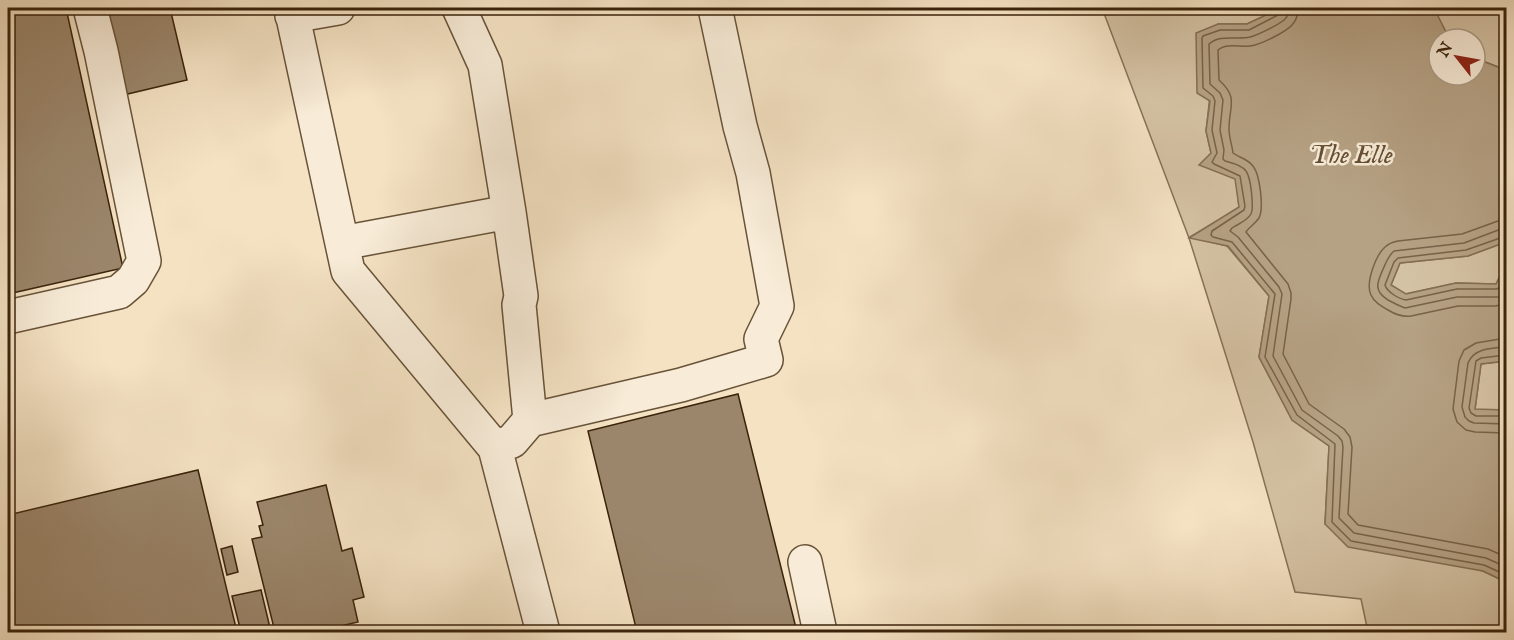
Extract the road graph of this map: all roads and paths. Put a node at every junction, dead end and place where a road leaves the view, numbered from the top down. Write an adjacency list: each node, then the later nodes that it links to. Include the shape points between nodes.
1 (90, 8): 8 (lane, via 144,261 134,280 119,292)
2 (338, 8): 5 (lane)
3 (459, 8): 6 (lane, via 485,65)
4 (715, 8): 9 (lane, via 753,173 777,306 761,339 766,360 681,385)
5 (292, 12): 7 (lane)
6 (509, 212): 7 (lane); 9 (lane, via 521,296)
7 (342, 243): 10 (lane, via 348,271)
8 (8, 317)
9 (530, 420): 10 (lane, via 512,441)
10 (495, 448): 12 (lane)
11 (805, 562): 13 (lane)
12 (543, 633)
13 (820, 633)

